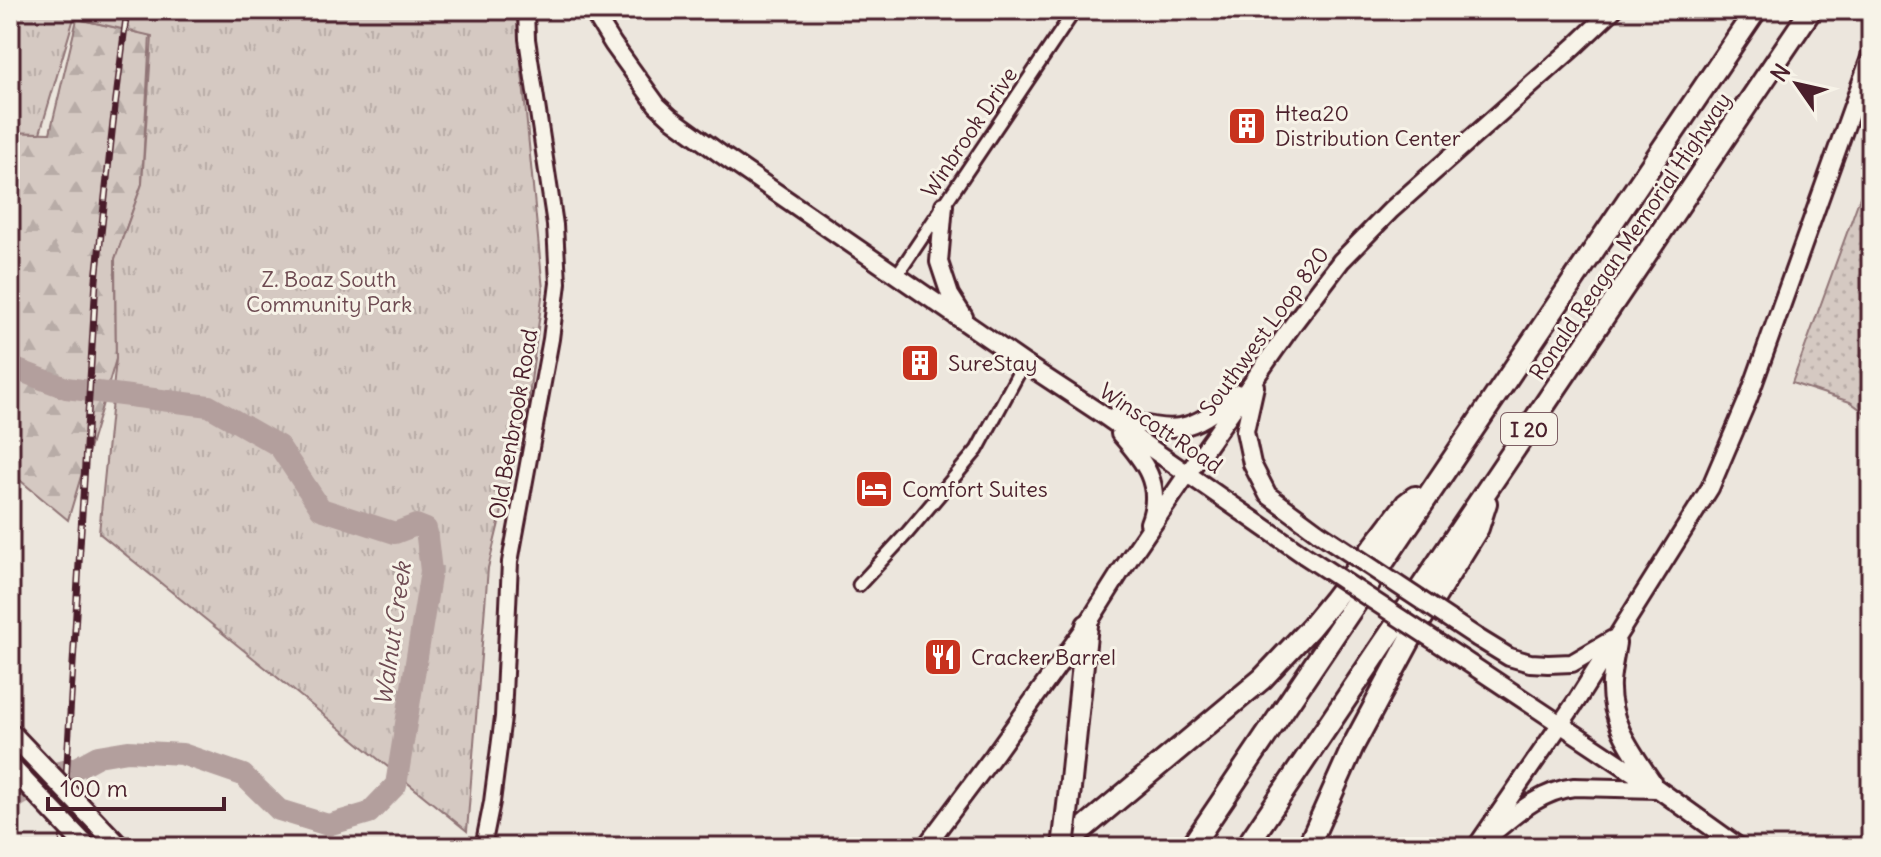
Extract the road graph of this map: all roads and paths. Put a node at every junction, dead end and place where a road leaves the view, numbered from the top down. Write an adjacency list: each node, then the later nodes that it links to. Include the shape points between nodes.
1 (526, 10): 27 (street, Old Benbrook Road, via 558,283 510,562 503,717)
2 (592, 10): 9 (main road, Winscott Road, via 671,118)
3 (1075, 10): 8 (street, Winbrook Drive)
4 (1613, 10): 12 (main road, Southwest Loop 820, via 1351,251)
5 (1756, 10): 15 (highway, Ronald Reagan Memorial Highway / I 20)
6 (1811, 10): 16 (highway, Ronald Reagan Memorial Highway / I 20)
7 (1871, 55): 20 (main road, via 1748,399 1710,488)
8 (944, 205): 9 (street, Winbrook Drive); 10 (main road, via 939,262 950,295)
9 (897, 275): 10 (main road, Winscott Road)
10 (969, 325): 11 (main road, Winscott Road)
11 (1024, 363): 13 (main road, Winscott Road); 18 (street, via 977,450)
12 (1257, 376): 13 (main road, via 1216,412 1192,425 1159,428); 14 (main road, Southwest Loop 820); 20 (main road, bridge, via 1245,431 1252,464 1268,495 1318,532 1509,657 1572,663)
13 (1103, 415): 14 (main road, Winscott Road); 17 (main road, via 1150,475 1153,513)
14 (1188, 473): 17 (main road, Southwest Loop 820); 21 (main road, Winscott Road, bridge)
15 (1438, 481): 29 (highway, via 1406,504 1310,628 1262,679); 30 (highway, Ronald Reagan Memorial Highway / I 20)
16 (1492, 483): 31 (highway, Ronald Reagan Memorial Highway / I 20); 32 (highway, via 1478,528 1390,676)
17 (1141, 542): 19 (main road, Southwest Loop 820)
18 (859, 585)
19 (1087, 625): 28 (main road, Southwest Loop 820); 29 (highway, bridge)
20 (1618, 636): 21 (main road); 24 (main road, via 1612,706 1625,741)
21 (1561, 725): 24 (main road, Winscott Road); 33 (main road)
22 (10, 732): 26 (main road, bridge)
23 (10, 766): 25 (main road, bridge)
24 (1658, 789): 33 (main road, via 1562,788 1535,800); 34 (main road, Winscott Road)
25 (87, 847)
26 (120, 847)
27 (483, 847)
28 (925, 847)
29 (1062, 847)
30 (1191, 847)
31 (1246, 847)
32 (1308, 847)
33 (1476, 847)
34 (1739, 847)

